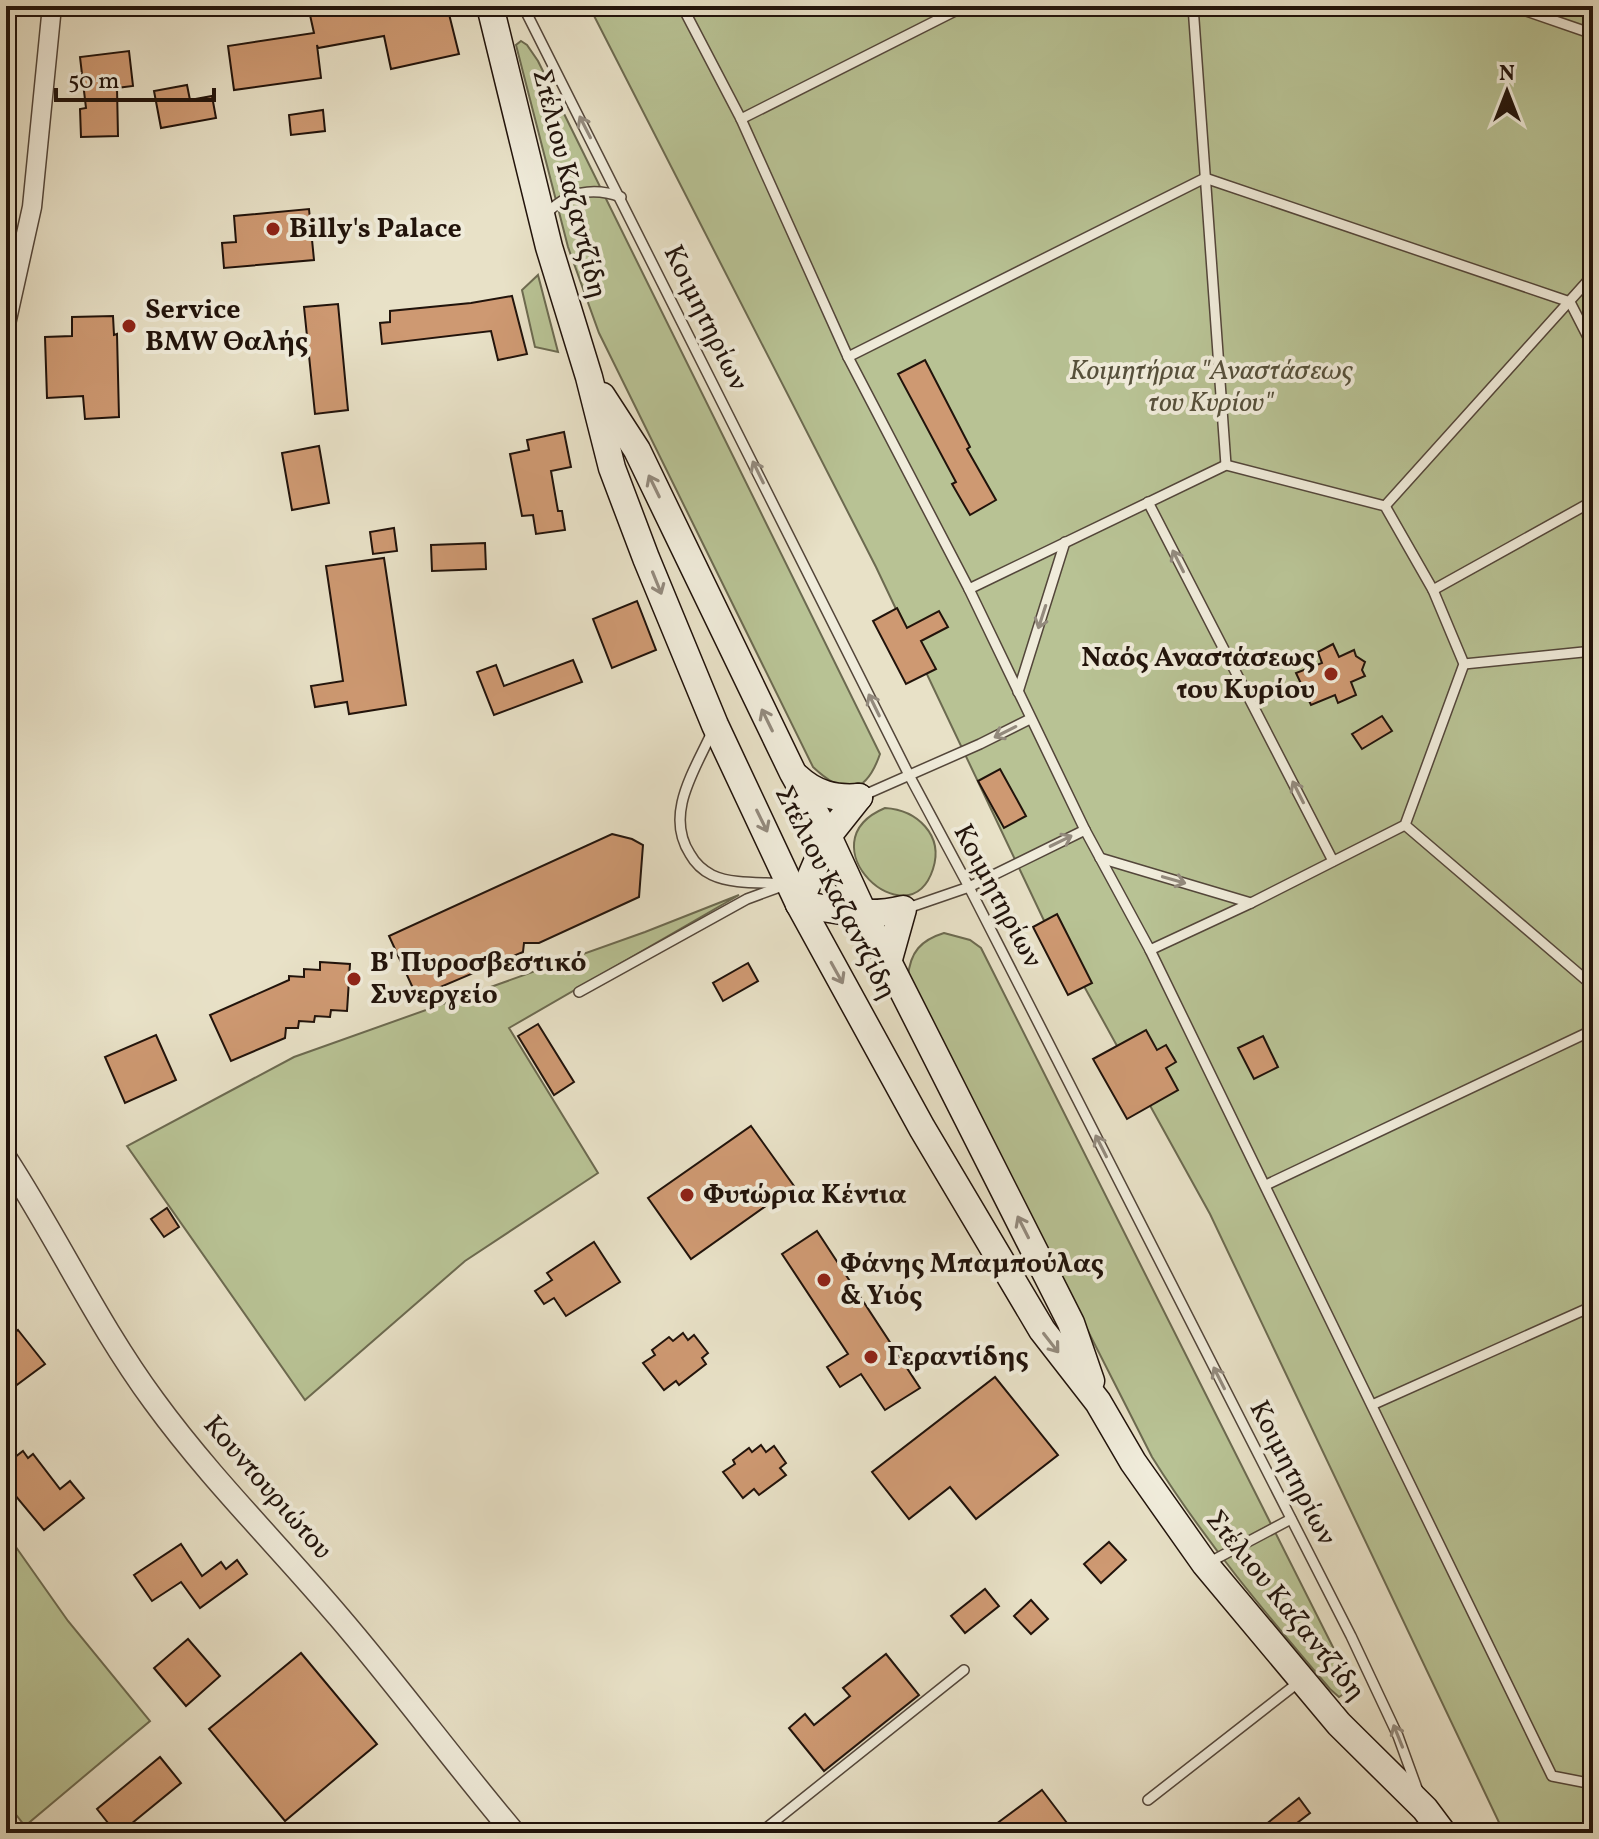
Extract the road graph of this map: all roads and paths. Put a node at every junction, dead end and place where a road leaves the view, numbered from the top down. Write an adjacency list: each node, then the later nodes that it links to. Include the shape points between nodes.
1 (52, 6): 15 (street, via 32,207)
2 (490, 6): 12 (main road, Στέλιου Καζαντζίδη)
3 (523, 6): 11 (lane, Κοιμητηρίων, one-way to 3)
4 (682, 6): 9 (lane)
5 (965, 6): 9 (lane)
6 (1193, 6): 10 (lane)
7 (1512, 6): 8 (lane)
8 (1593, 34)
9 (741, 119): 17 (lane)
10 (1205, 178): 14 (lane); 17 (lane); 19 (lane)
11 (621, 197): 12 (lane, via 592,190 577,193); 32 (lane, Κοιμητηρίων, one-way to 11)
12 (542, 217): 18 (main road, Στέλιου Καζαντζίδη)
13 (1593, 275): 14 (lane)
14 (1570, 302): 16 (lane); 22 (lane)
15 (6, 324)
16 (1593, 347)
17 (848, 357): 24 (lane)
18 (589, 377): 30 (main road, Στέλιου Καζαντζίδη, one-way to 30, via 612,468); 31 (main road, Στέλιου Καζαντζίδη, one-way to 18, via 637,450)
19 (1226, 465): 21 (lane); 22 (lane)
20 (1593, 501): 25 (lane)
21 (1148, 502): 23 (lane); 38 (lane, one-way to 21)
22 (1385, 506): 25 (lane)
23 (1065, 542): 24 (lane); 28 (lane, one-way to 28)
24 (969, 589): 28 (lane)
25 (1433, 590): 27 (lane)
26 (1593, 651): 27 (lane)
27 (1464, 664): 34 (lane)
28 (1018, 692): 29 (lane)
29 (1030, 719): 32 (lane, one-way to 32); 35 (lane)
30 (715, 725): 40 (main road, Στέλιου Καζαντζίδη, one-way to 40); 40 (lane, via 679,809 679,830 687,850 711,875)
31 (793, 773): 33 (main road, via 822,794); 36 (main road, Στέλιου Καζαντζίδη)
32 (909, 775): 33 (lane); 39 (lane, Κοιμητηρίων)
33 (859, 797): 36 (main road)
34 (1405, 825): 38 (lane); 46 (lane)
35 (1085, 830): 37 (lane); 39 (lane, one-way to 35)
36 (828, 836): 40 (main road); 43 (main road, Στέλιου Καζαντζίδη)
37 (1100, 858): 41 (lane, one-way to 41); 44 (lane)
38 (1333, 861): 41 (lane)
39 (969, 887): 42 (lane); 54 (lane, Κοιμητηρίων, one-way to 39)
40 (794, 894): 43 (main road); 47 (lane, via 747,899); 52 (main road, Στέλιου Καζαντζίδη, one-way to 52, via 922,1128 1042,1330)
41 (1251, 903): 44 (lane)
42 (903, 909): 43 (main road); 45 (main road)
43 (864, 914): 45 (main road, Στέλιου Καζαντζίδη)
44 (1150, 950): 50 (lane)
45 (889, 959): 52 (main road, Στέλιου Καζαντζίδη, one-way to 45, via 1071,1323)
46 (1593, 986)
47 (579, 992)
48 (1593, 1030): 50 (lane)
49 (6, 1159): 61 (street, Κουντουριώτου, via 100,1321 155,1403 340,1618)
50 (1266, 1185): 53 (lane)
51 (1593, 1306): 53 (lane)
52 (1098, 1402): 55 (main road, Στέλιου Καζαντζίδη)
53 (1372, 1405): 58 (lane, via 1552,1776)
54 (1291, 1519): 55 (lane); 60 (lane, Κοιμητηρίων, one-way to 54, via 1374,1684)
55 (1205, 1564): 57 (main road, Στέλιου Καζαντζίδη)
56 (964, 1670): 62 (lane)
57 (1302, 1680): 59 (lane); 60 (main road, Στέλιου Καζαντζίδη)
58 (1593, 1784)
59 (1148, 1800)
60 (1425, 1809): 63 (main road, Στέλιου Καζαντζίδη)
61 (514, 1833)
62 (760, 1833)
63 (1443, 1833)

